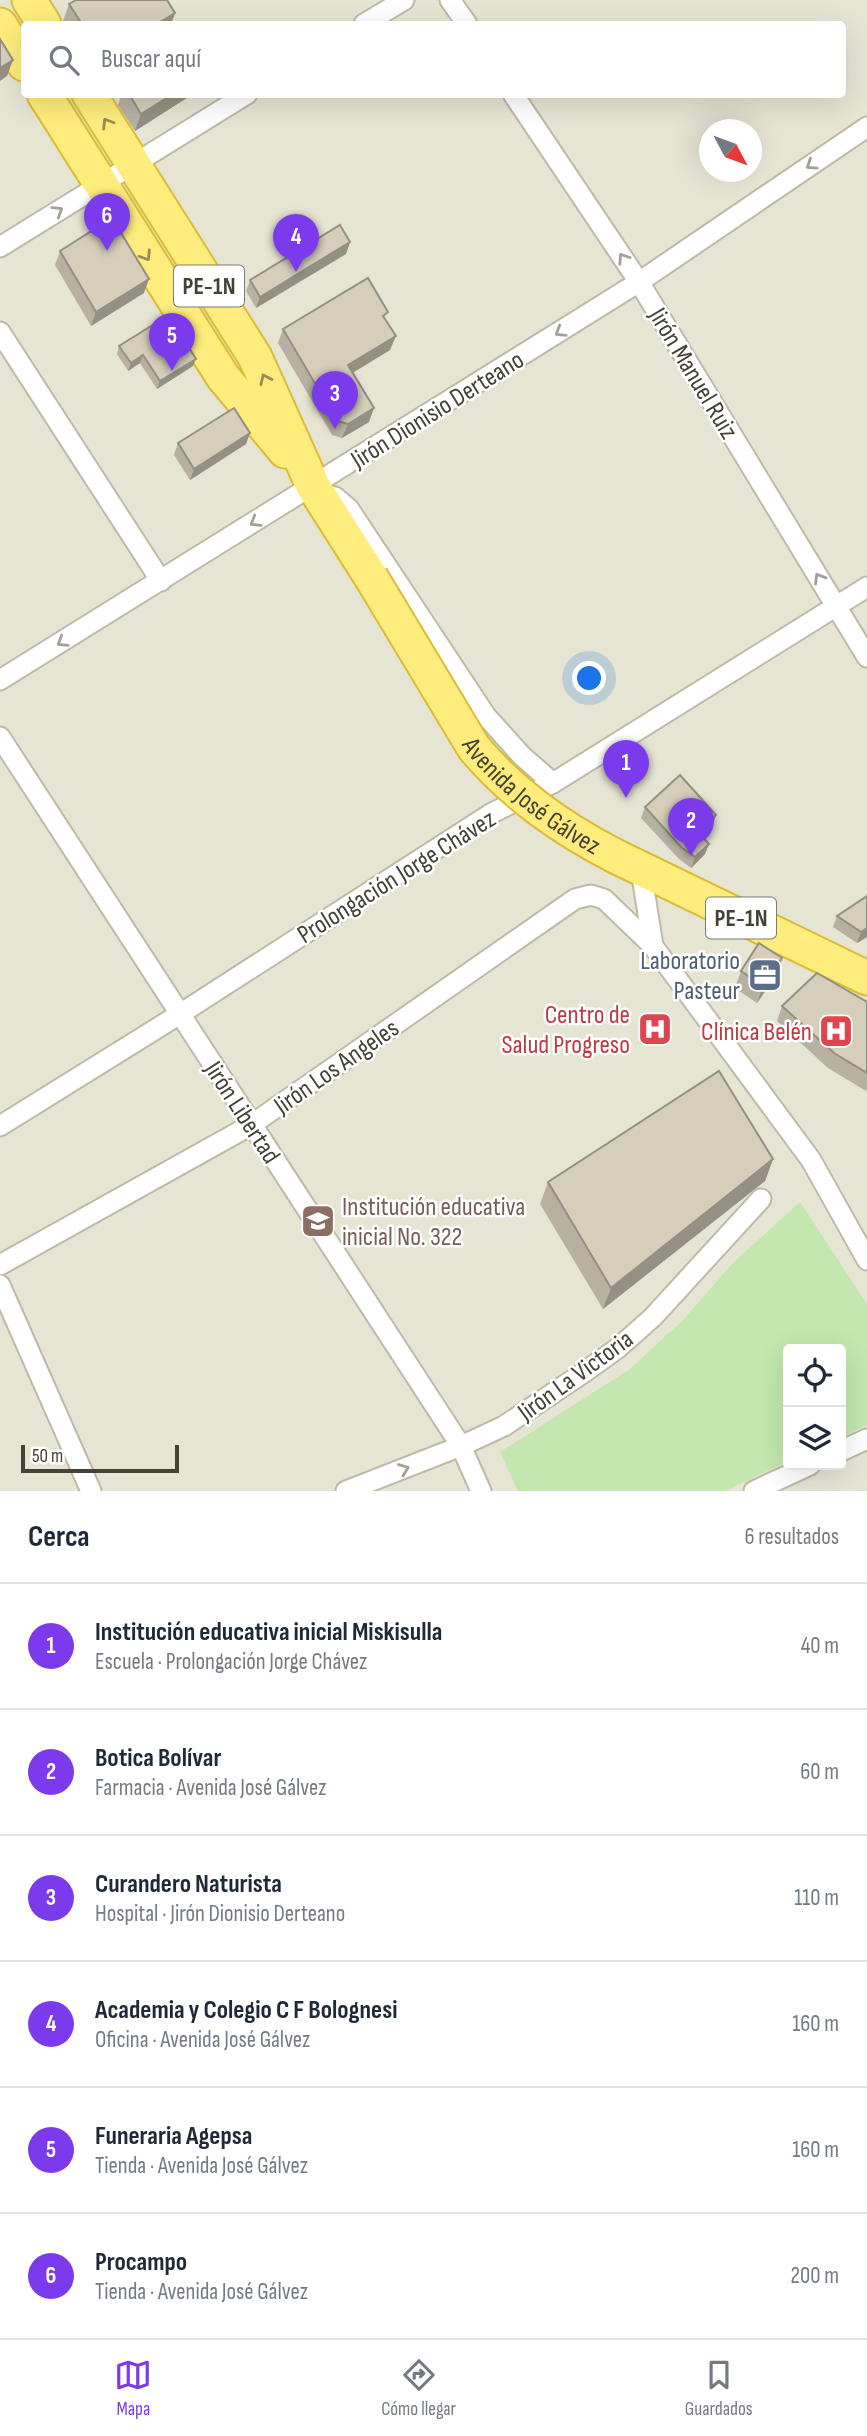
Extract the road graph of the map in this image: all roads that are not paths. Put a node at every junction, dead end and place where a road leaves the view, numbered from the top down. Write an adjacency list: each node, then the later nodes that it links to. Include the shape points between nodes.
1 (29, 0): 4 (highway)
2 (404, 0): 5 (street)
3 (450, 0): 6 (street)
4 (42, 21)
5 (368, 21)
6 (465, 21)
7 (0, 25): 8 (highway)
8 (21, 59)
9 (46, 98): 15 (highway, Avenida José Gálvez / PE-1N)
10 (91, 98): 14 (highway, Avenida José Gálvez / PE-1N, one-way to 10)
11 (240, 98): 14 (street)
12 (516, 98): 17 (street, Jirón Manuel Ruiz, one-way to 12)
13 (867, 127): 17 (street, Jirón Dionisio Derteano, one-way to 17)
14 (132, 164): 15 (street); 19 (highway, Avenida José Gálvez / PE-1N, one-way to 14, via 255,357)
15 (100, 184): 16 (street, one-way to 15); 19 (highway, Avenida José Gálvez / PE-1N, one-way to 19, via 223,377)
16 (0, 247)
17 (639, 282): 19 (street, Jirón Dionisio Derteano, one-way to 19); 22 (street, Jirón Manuel Ruiz, one-way to 17)
18 (0, 332): 20 (street)
19 (315, 490): 20 (street, Jirón Dionisio Derteano, one-way to 20); 26 (street, via 335,497 349,509 486,716); 27 (highway, Avenida José Gálvez / PE-1N, bridge, via 474,748 514,790 558,824)
20 (160, 581): 24 (street, Jirón Dionisio Derteano, one-way to 24)
21 (867, 587): 22 (street, Prolongación Jorge Chávez)
22 (836, 606): 23 (street, Jirón Manuel Ruiz); 26 (street, Prolongación Jorge Chávez)
23 (867, 657)
24 (0, 680)
25 (0, 737): 30 (street, Jirón Libertad)
26 (553, 783): 30 (street, Prolongación Jorge Chávez, via 492,813)
27 (628, 863): 28 (street); 29 (highway, Avenida José Gálvez / PE-1N)
28 (653, 946): 31 (street, Jirón Los Angeles, via 604,899 591,895 575,899); 34 (street, via 811,1160)
29 (867, 978)
30 (180, 1014): 31 (street, Jirón Libertad); 32 (street, Prolongación Jorge Chávez)
31 (251, 1125): 35 (street, Jirón Los Angeles); 38 (street, Jirón Libertad)
32 (0, 1126)
33 (761, 1199): 38 (street, Jirón La Victoria, via 653,1317 618,1348 504,1426)
34 (867, 1259)
35 (0, 1265)
36 (0, 1285): 41 (street)
37 (867, 1439): 39 (street)
38 (461, 1447): 42 (street, Jirón La Victoria, one-way to 38); 43 (street, Jirón Libertad)
39 (846, 1449)
40 (799, 1470): 44 (street)
41 (91, 1491)
42 (346, 1491)
43 (481, 1491)
44 (754, 1491)

